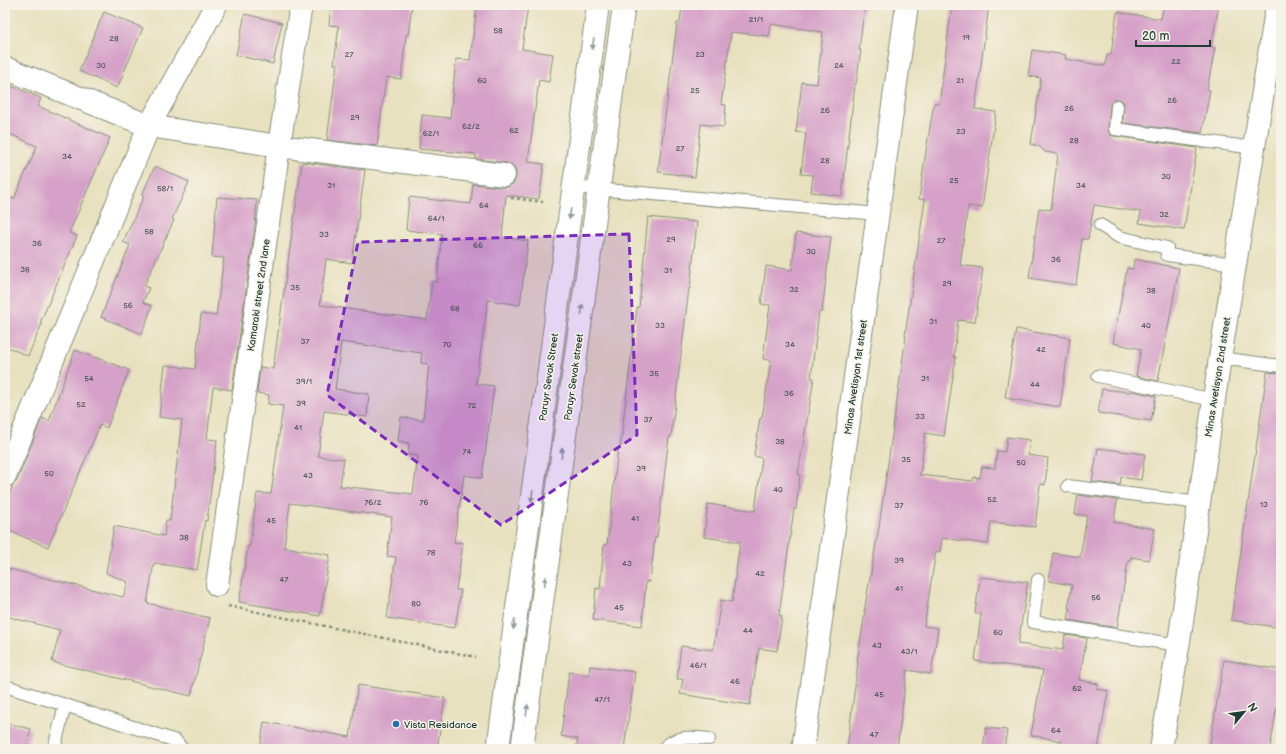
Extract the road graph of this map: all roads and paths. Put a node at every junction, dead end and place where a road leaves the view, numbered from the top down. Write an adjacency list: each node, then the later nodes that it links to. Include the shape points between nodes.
1 (216, 5): 9 (street)
2 (301, 5): 10 (street, Kamaraki street 2nd lane)
3 (598, 5): 13 (street, Paruyr Sevak Street, one-way to 13)
4 (624, 5): 14 (street, Paruyr Sevak street)
5 (907, 5): 15 (street, Minas Avetisyan 1st street)
6 (1277, 5): 11 (street, Minas Avetisyan 2nd street)
7 (5, 68): 9 (street)
8 (1117, 106): 11 (lane, via 1115,129)
9 (150, 126): 10 (street); 22 (street)
10 (279, 146): 12 (street); 26 (street, Kamaraki street 2nd lane)
11 (1254, 148): 17 (street, Minas Avetisyan 2nd street)
12 (504, 175)
13 (573, 187): 14 (lane); 34 (street, Paruyr Sevak Street, one-way to 34)
14 (599, 189): 15 (lane); 35 (street, Paruyr Sevak street, one-way to 14)
15 (878, 214): 37 (street, Minas Avetisyan 1st street)
16 (1100, 225): 17 (lane, via 1119,237 1167,248 1167,255)
17 (1235, 264): 18 (street, Minas Avetisyan 2nd street)
18 (1220, 358): 19 (lane); 21 (street, Minas Avetisyan 2nd street)
19 (1281, 366)
20 (1098, 376): 21 (lane)
21 (1214, 400): 24 (street, Minas Avetisyan 2nd street)
22 (5, 476)
23 (1068, 486): 24 (lane)
24 (1199, 503): 27 (street, Minas Avetisyan 2nd street)
25 (1038, 580): 27 (lane, via 1033,622)
26 (217, 585): 28 (path, via 216,603)
27 (1178, 645): 38 (street, Minas Avetisyan 2nd street)
28 (476, 657)
29 (5, 686): 30 (lane)
30 (65, 705): 32 (lane); 33 (lane, via 176,741)
31 (709, 739): 36 (lane, via 687,737 675,740)
32 (54, 749)
33 (182, 749)
34 (498, 749)
35 (522, 749)
36 (663, 749)
37 (803, 749)
38 (1161, 749)

